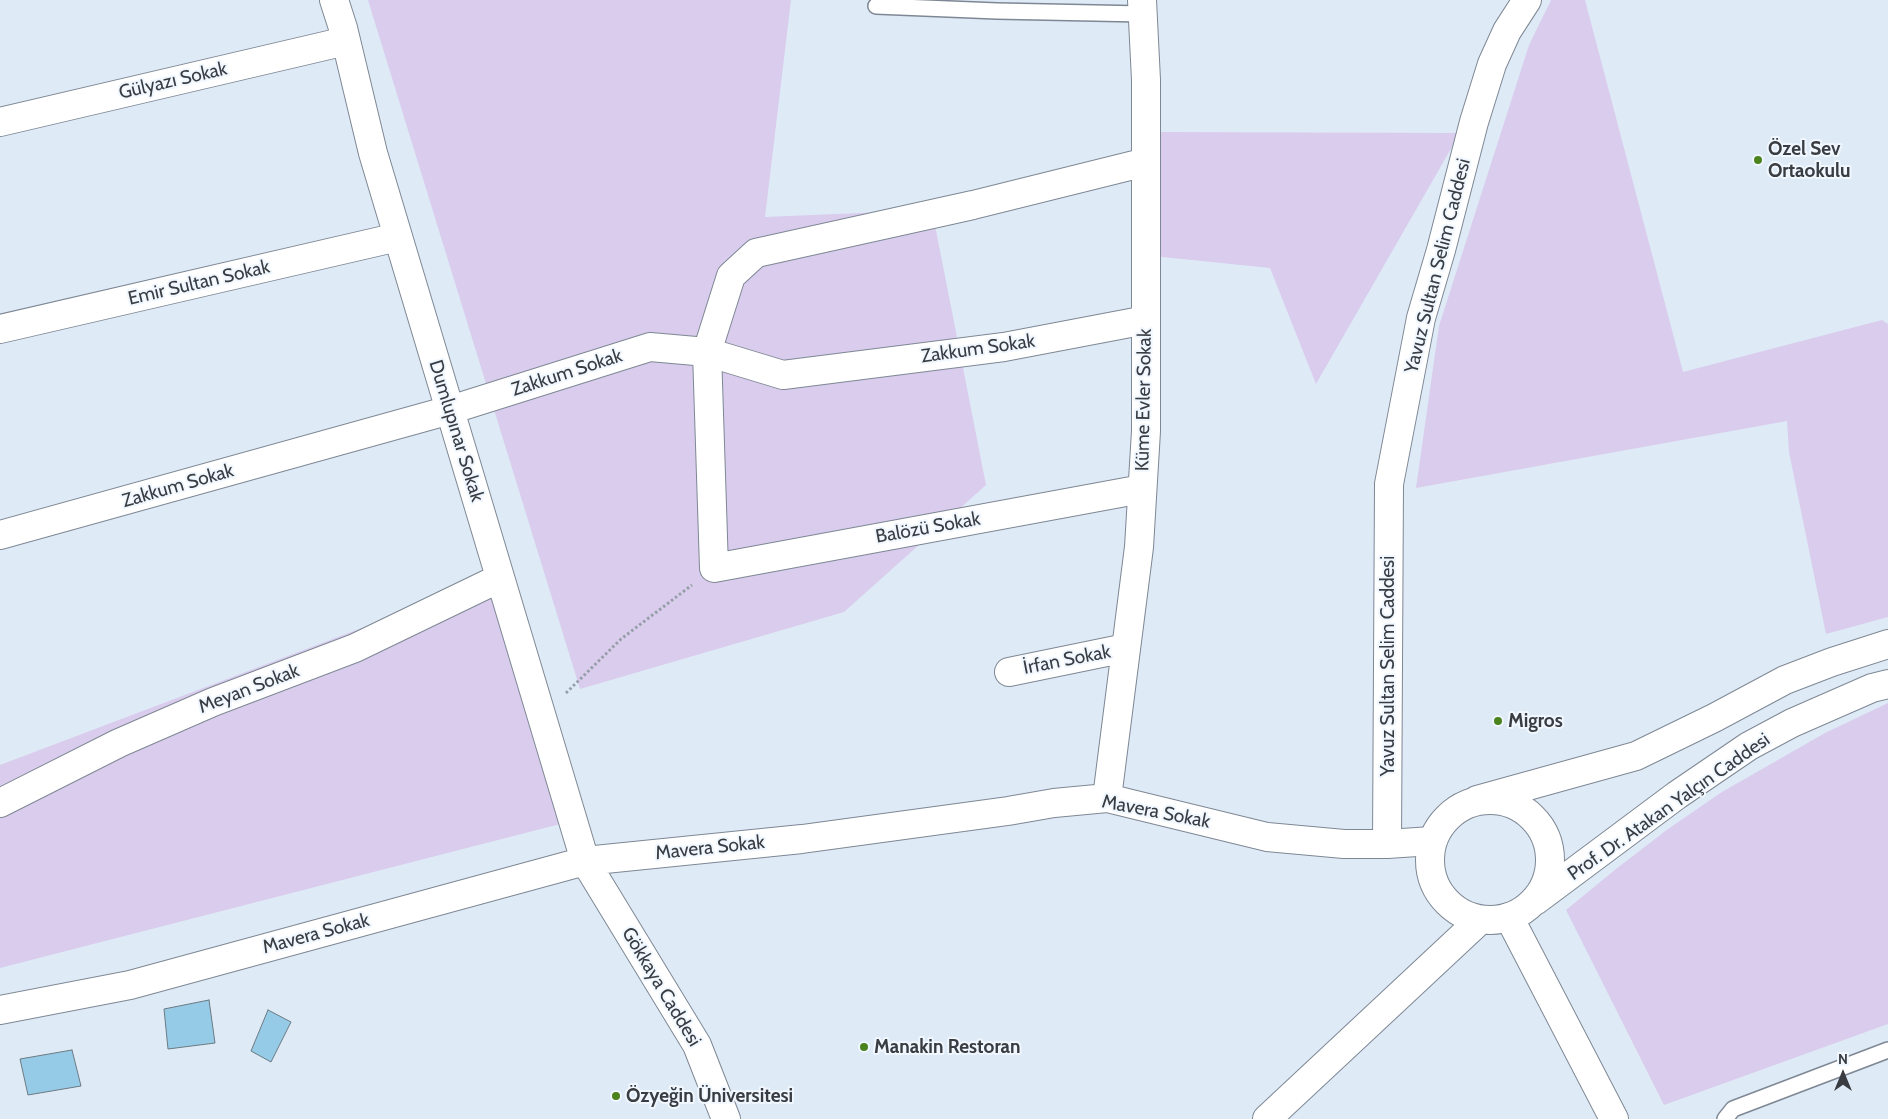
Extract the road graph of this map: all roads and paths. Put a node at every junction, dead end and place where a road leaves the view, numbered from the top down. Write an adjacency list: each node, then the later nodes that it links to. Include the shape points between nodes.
1 (334, 0): 5 (street, Dumlupınar Sokak)
2 (1527, 0): 26 (street, Yavuz Sultan Selim Caddesi, via 1507,31 1492,64 1474,122 1421,318 1389,484)
3 (876, 6): 4 (lane, via 997,12)
4 (1143, 7): 7 (street, Küme Evler Sokak)
5 (346, 41): 6 (street, Gülyazı Sokak); 8 (street, Dumlupınar Sokak, via 373,153)
6 (0, 122)
7 (1146, 162): 9 (street, Küme Evler Sokak); 11 (street, via 973,205 756,253 730,276)
8 (398, 237): 10 (street, Emir Sultan Sokak); 12 (street, Dumlupınar Sokak)
9 (1146, 320): 11 (street, Zakkum Sokak, via 1004,347 782,375); 13 (street, Küme Evler Sokak, via 1146,431)
10 (0, 328)
11 (707, 352): 12 (street, Zakkum Sokak, via 650,347); 15 (street)
12 (450, 410): 14 (street, Zakkum Sokak); 16 (street, Dumlupınar Sokak)
13 (1142, 489): 15 (street, Balözü Sokak); 18 (street, Küme Evler Sokak, via 1139,547)
14 (0, 536)
15 (714, 568): 21 (path, via 621,639)
16 (500, 578): 21 (street, Dumlupınar Sokak); 24 (street, Meyan Sokak, via 355,648 118,743)
17 (1888, 644): 23 (street, via 1786,680 1636,756)
18 (1126, 648): 19 (street, İrfan Sokak); 22 (street, Küme Evler Sokak)
19 (1009, 672)
20 (1888, 684): 28 (street, Prof. Dr. Atakan Yalçın Caddesi, via 1792,723 1749,746 1677,795)
21 (542, 716): 27 (street, Dumlupınar Sokak)
22 (1107, 798): 26 (street, Mavera Sokak, via 1267,837 1344,844); 27 (street, Mavera Sokak, via 802,839)
23 (1477, 800): 25 (street, via 1458,808 1442,822); 28 (street, via 1496,799 1515,804 1531,814 1543,829 1550,847 1551,866 1546,885)
24 (0, 803)
25 (1432, 841): 26 (street, Mavera Sokak); 30 (street, via 1429,861 1433,882 1444,899 1460,913)
26 (1387, 844)
27 (585, 860): 31 (street, Mavera Sokak, via 130,985); 33 (street, Gökkaya Caddesi, via 697,1045)
28 (1535, 901): 29 (street)
29 (1509, 917): 30 (street); 35 (street)
30 (1480, 920): 34 (street)
31 (0, 1010)
32 (1888, 1050): 36 (lane, via 1733,1109)
33 (726, 1119)
34 (1267, 1119)
35 (1614, 1119)
36 (1725, 1119)

